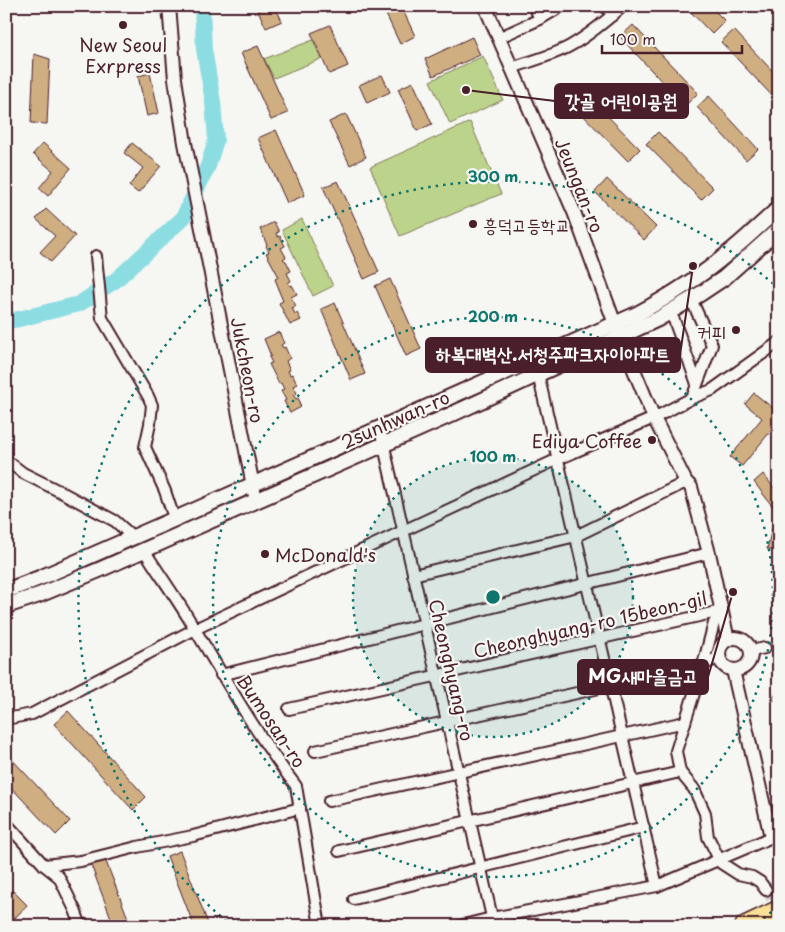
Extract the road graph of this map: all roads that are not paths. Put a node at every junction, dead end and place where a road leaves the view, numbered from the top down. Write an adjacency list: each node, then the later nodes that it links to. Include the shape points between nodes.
1 (169, 6): 27 (street, Jukcheon-ro, via 175,79 185,143)
2 (485, 6): 9 (street, Jeungan-ro)
3 (534, 6): 8 (street)
4 (562, 6): 8 (street)
5 (605, 6): 7 (street)
6 (623, 6): 7 (street)
7 (613, 15): 10 (street, via 570,46)
8 (540, 19): 9 (street)
9 (498, 38): 10 (street, Jeungan-ro)
10 (512, 68): 16 (street, Jeungan-ro, via 574,212)
11 (779, 208): 16 (main road, 2sunhwan-ro, via 697,278 637,314)
12 (779, 229): 14 (main road, 2sunhwan-ro, via 724,278)
13 (96, 256): 29 (street, via 102,318 152,405 145,447)
14 (691, 299): 15 (main road, 2sunhwan-ro); 19 (street, via 712,345)
15 (668, 312): 16 (main road, 2sunhwan-ro); 19 (street, via 674,320)
16 (618, 330): 18 (main road, 2sunhwan-ro); 21 (street, Jeungan-ro); 22 (main road, 2sunhwan-ro)
17 (779, 342): 20 (street, via 712,390)
18 (538, 374): 23 (main road, 2sunhwan-ro); 25 (street)
19 (697, 384): 20 (street)
20 (692, 398): 21 (street)
21 (654, 418): 25 (street); 26 (street, Jeungan-ro)
22 (380, 429): 23 (street, Cheonghyang-ro); 27 (main road, 2sunhwan-ro)
23 (383, 445): 28 (main road, 2sunhwan-ro); 30 (street, Cheonghyang-ro)
24 (6, 460): 32 (street, via 23,473 116,521)
25 (558, 460): 30 (street); 31 (street)
26 (686, 482): 31 (street); 34 (street, Jeungan-ro)
27 (252, 485): 28 (street, Jukcheon-ro); 29 (main road, 2sunhwan-ro)
28 (256, 501): 33 (main road, 2sunhwan-ro)
29 (174, 518): 32 (main road, 2sunhwan-ro)
30 (403, 531): 35 (street, Cheonghyang-ro); 41 (street)
31 (576, 536): 35 (street); 36 (street)
32 (133, 537): 37 (main road, 2sunhwan-ro)
33 (144, 550): 38 (main road, 2sunhwan-ro); 41 (street, Bumosan-ro)
34 (709, 553): 36 (street); 39 (street, Jeungan-ro)
35 (413, 575): 40 (street, Cheonghyang-ro)
36 (587, 583): 40 (street); 42 (street)
37 (6, 591)
38 (6, 606)
39 (721, 611): 42 (street, Cheonghyang-ro 15beon-gil); 43 (street, Jeungan-ro); 47 (street, via 714,623)
40 (425, 624): 49 (street); 50 (street, Cheonghyang-ro)
41 (195, 630): 49 (street, Bumosan-ro); 53 (street, via 32,714)
42 (600, 639): 50 (street, Cheonghyang-ro 15beon-gil); 51 (street)
43 (728, 640): 45 (street, via 741,639); 46 (street, via 719,649)
44 (765, 648): 45 (street)
45 (751, 651): 48 (street, via 746,665)
46 (719, 657): 47 (street); 48 (street, via 726,668)
47 (702, 665): 51 (street); 55 (street)
48 (734, 670): 66 (street)
49 (222, 675): 62 (street, Bumosan-ro, via 296,786)
50 (436, 676): 52 (street, Cheonghyang-ro 15beon-gil); 54 (street, Cheonghyang-ro)
51 (611, 686): 54 (street); 56 (street)
52 (289, 709)
53 (6, 719)
54 (447, 722): 57 (street); 58 (street, Cheonghyang-ro)
55 (685, 722): 56 (street); 59 (street, via 676,751)
56 (623, 736): 58 (street); 60 (street)
57 (315, 751)
58 (459, 772): 61 (street); 63 (street, Cheonghyang-ro)
59 (680, 772): 60 (street); 68 (street, via 694,789 705,813 708,837)
60 (634, 783): 63 (street); 65 (street)
61 (329, 801)
62 (300, 808): 69 (street, via 194,836 81,861); 77 (street, Bumosan-ro)
63 (470, 821): 67 (street); 70 (street, Cheonghyang-ro)
64 (6, 823): 69 (street)
65 (644, 827): 70 (street); 71 (street)
66 (775, 836): 68 (street)
67 (339, 851)
68 (719, 859): 71 (street); 72 (street, via 738,874 760,882)
69 (44, 865): 76 (street, via 59,877)
70 (481, 867): 73 (street); 75 (street, Cheonghyang-ro)
71 (658, 886): 75 (street, via 549,907)
72 (766, 890)
73 (354, 899)
74 (779, 910): 79 (highway)
75 (493, 922): 78 (street)
76 (81, 926)
77 (320, 926)
78 (459, 926)
79 (745, 926)

